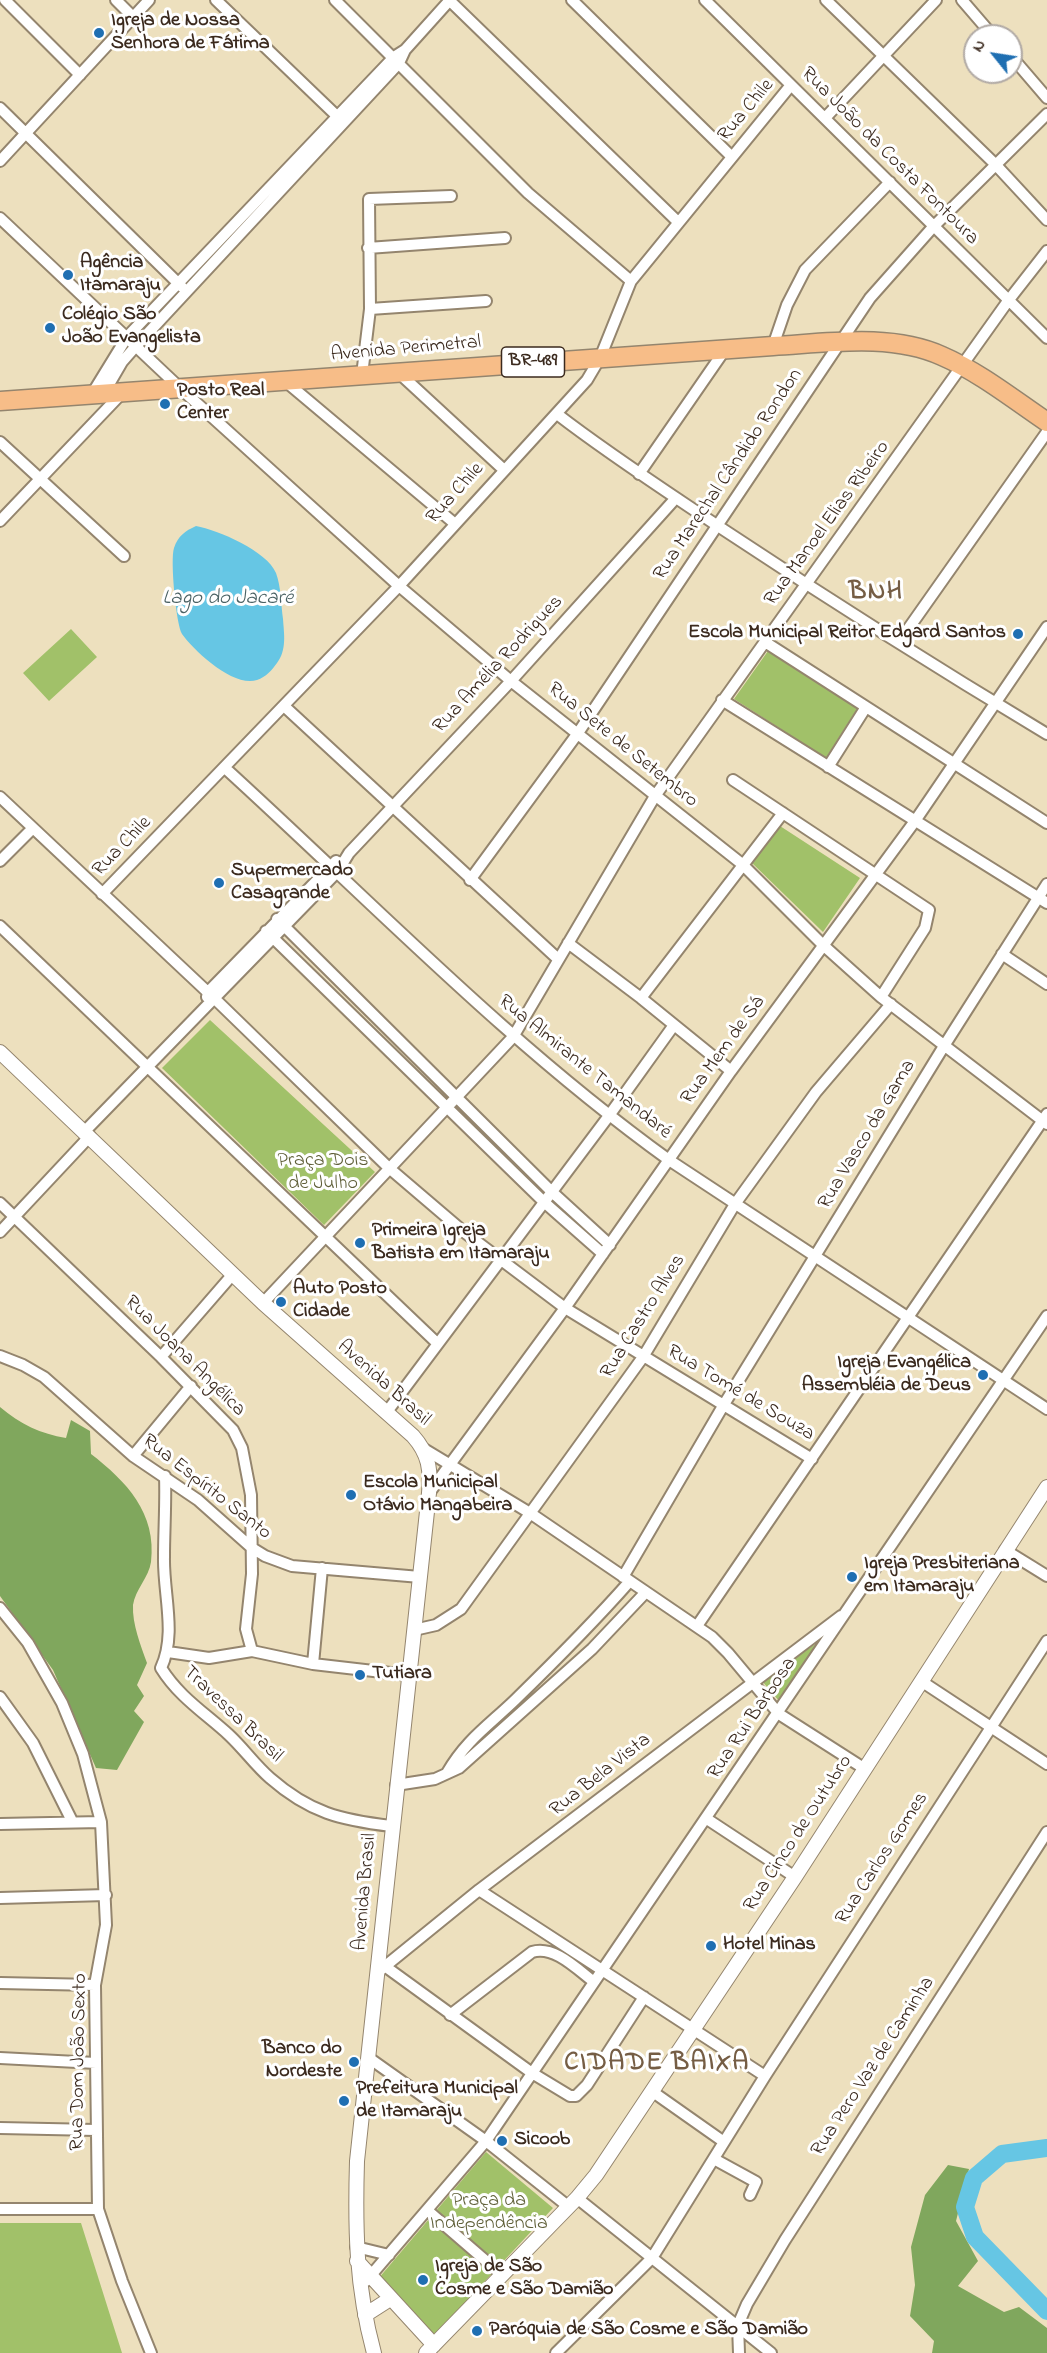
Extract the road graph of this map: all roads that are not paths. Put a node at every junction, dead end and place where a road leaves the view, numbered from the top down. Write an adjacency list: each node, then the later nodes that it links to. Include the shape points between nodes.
1 (5, 0): 17 (street)
2 (116, 0): 12 (street)
3 (149, 0): 12 (street)
4 (216, 0): 23 (street)
5 (334, 0): 15 (street)
6 (449, 0): 15 (street); 32 (street)
7 (572, 0): 25 (street)
8 (705, 0): 18 (street, Rua João da Costa Fontoura)
9 (826, 0): 14 (street)
10 (936, 0): 14 (street)
11 (962, 0): 13 (street)
12 (133, 17): 17 (street)
13 (983, 24)
14 (882, 57): 22 (street); 27 (street)
15 (396, 60): 23 (street); 37 (street, via 528,193)
16 (1023, 70): 19 (street)
17 (80, 75): 24 (street)
18 (791, 85): 22 (street, Rua João da Costa Fontoura); 25 (street, Rua Chile)
19 (1047, 98)
20 (0, 108): 24 (street)
21 (1047, 114): 27 (street, Rua Marechal Cândido Rondon)
22 (825, 118): 28 (street, Rua João da Costa Fontoura)
23 (340, 119): 38 (street); 39 (street)
24 (26, 133): 26 (street); 38 (street)
25 (732, 157): 32 (street, Rua Chile)
26 (0, 161)
27 (995, 164): 31 (street); 33 (street, Rua Marechal Cândido Rondon)
28 (890, 182): 33 (street, Rua João da Costa Fontoura); 47 (street, via 805,270 787,305)
29 (451, 196): 35 (street, via 369,199)
30 (0, 218): 43 (street, Rua Sete de Setembro)
31 (1047, 220)
32 (678, 222): 37 (street, Rua Chile)
33 (933, 226): 41 (street, Rua João da Costa Fontoura); 45 (street, Rua Marechal Cândido Rondon, via 875,291)
34 (505, 238): 35 (street)
35 (369, 248): 42 (street)
36 (1047, 251): 41 (street, Rua Manoel Elias Ribeiro)
37 (631, 281): 49 (street, Rua Chile)
38 (177, 282): 39 (street); 43 (street)
39 (186, 291): 46 (street)
40 (486, 301): 42 (street)
41 (1008, 301): 44 (street, Rua João da Costa Fontoura); 50 (street, Rua Manoel Elias Ribeiro)
42 (370, 309): 52 (street)
43 (127, 337): 46 (street, Rua Sete de Setembro); 55 (street)
44 (1047, 338)
45 (839, 342): 47 (main road, Avenida Perimetral / BR-489); 50 (main road, Avenida Perimetral / BR-489, via 910,347); 67 (street, Rua Marechal Cândido Rondon)
46 (136, 346): 54 (street, Rua Sete de Setembro); 55 (street, via 122,362)
47 (773, 346): 48 (main road, Avenida Perimetral / BR-489)
48 (724, 351): 49 (main road, Avenida Perimetral / BR-489); 62 (street)
49 (600, 358): 51 (main road, Avenida Perimetral / BR-489); 57 (street, Rua Chile, via 587,380)
50 (962, 366): 58 (main road, Avenida Perimetral / BR-489); 69 (street, Rua Manoel Elias Ribeiro)
51 (399, 373): 52 (main road, Avenida Perimetral / BR-489); 61 (street)
52 (362, 375): 53 (main road, Avenida Perimetral / BR-489)
53 (285, 381): 54 (main road, Avenida Perimetral / BR-489); 66 (street)
54 (180, 388): 55 (main road, Avenida Perimetral / BR-489); 70 (street, Rua Sete de Setembro)
55 (106, 393): 56 (main road, Avenida Perimetral / BR-489); 63 (street)
56 (0, 401)
57 (557, 414): 61 (street, Rua Chile); 62 (street)
58 (1047, 422)
59 (1047, 432): 73 (street)
60 (0, 442): 63 (street)
61 (503, 469): 66 (street, Rua Chile)
62 (639, 474): 64 (street)
63 (39, 479): 65 (street); 68 (street)
64 (675, 499): 67 (street); 74 (street, Rua Amélia Rodrigues)
65 (0, 521)
66 (454, 523): 70 (street, Rua Chile)
67 (718, 526): 69 (street); 79 (street, Rua Marechal Cândido Rondon)
68 (124, 556)
69 (807, 585): 72 (street, Rua Manoel Elias Ribeiro); 73 (street)
70 (399, 586): 74 (street, Rua Sete de Setembro); 77 (street, Rua Chile)
71 (1047, 627): 76 (street, Rua Mem de Sá)
72 (765, 642): 75 (street, Rua Manoel Elias Ribeiro); 78 (street)
73 (899, 642): 76 (street)
74 (511, 681): 79 (street, Rua Sete de Setembro); 87 (street, Rua Amélia Rodrigues)
75 (722, 700): 82 (street); 85 (street, Rua Manoel Elias Ribeiro)
76 (995, 703): 80 (street); 81 (street, Rua Mem de Sá)
77 (284, 706): 83 (street, Rua Chile); 87 (street)
78 (866, 707): 81 (street); 82 (street)
79 (578, 733): 85 (street, Rua Sete de Setembro); 96 (street, Rua Marechal Cândido Rondon)
80 (1047, 734)
81 (953, 764): 89 (street, Rua Mem de Sá); 90 (street)
82 (828, 767): 89 (street)
83 (225, 768): 94 (street, Rua Almirante Tamandaré); 98 (street, Rua Chile)
84 (733, 780): 88 (street)
85 (655, 796): 93 (street, Rua Sete de Setembro); 103 (street, Rua Manoel Elias Ribeiro)
86 (0, 797): 91 (street)
87 (391, 806): 94 (street, Rua Amélia Rodrigues); 96 (street)
88 (783, 813): 93 (street); 95 (street)
89 (915, 821): 95 (street, Rua Mem de Sá); 99 (street)
90 (1047, 823)
91 (33, 828): 92 (street); 98 (street)
92 (0, 861)
93 (742, 864): 104 (street, Rua Sete de Setembro); 110 (street)
94 (334, 868): 100 (street, Rua Amélia Rodrigues); 113 (street, Rua Almirante Tamandaré)
95 (875, 875): 104 (street, Rua Mem de Sá); 109 (street, via 929,910 925,928)
96 (470, 880): 106 (street)
97 (1047, 884): 99 (street, Rua Vasco da Gama)
98 (102, 894): 108 (street)
99 (1042, 900): 105 (street, Rua Vasco da Gama)
100 (281, 923): 102 (street, Rua Amélia Rodrigues); 118 (street)
101 (0, 926): 116 (street)
102 (270, 934): 108 (street, Rua Amélia Rodrigues); 119 (street)
103 (568, 943): 106 (street, Rua Manoel Elias Ribeiro); 110 (street)
104 (823, 945): 109 (street, Rua Sete de Setembro); 117 (street, Rua Mem de Sá)
105 (1002, 954): 107 (street); 114 (street, Rua Vasco da Gama)
106 (558, 959): 113 (street, Rua Manoel Elias Ribeiro)
107 (1047, 984)
108 (212, 995): 116 (street); 124 (street)
109 (881, 996): 111 (street, Rua Sete de Setembro)
110 (641, 998): 112 (street)
111 (891, 1004): 114 (street, Rua Sete de Setembro); 128 (street, Rua Castro Alves, via 816,1092)
112 (674, 1025): 117 (street); 120 (street)
113 (513, 1037): 118 (street, Rua Manoel Elias Ribeiro); 120 (street, Rua Almirante Tamandaré)
114 (944, 1046): 121 (street, Rua Sete de Setembro); 134 (street, Rua Vasco da Gama)
115 (0, 1052): 122 (street, Avenida Brasil)
116 (148, 1065): 122 (street); 131 (street)
117 (730, 1071): 123 (street, Rua Mem de Sá)
118 (457, 1097): 119 (street, Rua Manoel Elias Ribeiro); 125 (street)
119 (449, 1106): 124 (street, Rua Manoel Elias Ribeiro); 126 (street)
120 (608, 1117): 123 (street, Rua Almirante Tamandaré); 125 (street)
121 (1045, 1120): 140 (street)
122 (87, 1134): 129 (street); 136 (street, Avenida Brasil)
123 (669, 1160): 128 (street, Rua Almirante Tamandaré); 132 (street, Rua Mem de Sá)
124 (389, 1168): 131 (street); 135 (street, Rua Tomé de Souza)
125 (552, 1192): 126 (street); 132 (street)
126 (544, 1202): 133 (street); 135 (street)
127 (0, 1203): 129 (street, Rua Joana Angélica)
128 (735, 1204): 134 (street, Rua Almirante Tamandaré); 144 (street, Rua Castro Alves)
129 (16, 1219): 130 (street); 143 (street, Rua Joana Angélica)
130 (0, 1232)
131 (327, 1235): 137 (street); 141 (street)
132 (610, 1245): 133 (street, Rua Mem de Sá)
133 (603, 1254): 138 (street, Rua Mem de Sá)
134 (815, 1256): 140 (street, Rua Almirante Tamandaré); 147 (street, Rua Vasco da Gama)
135 (500, 1260): 138 (street, Rua Tomé de Souza); 141 (street)
136 (233, 1274): 137 (street, Avenida Brasil); 143 (street)
137 (263, 1303): 149 (street, Avenida Brasil)
138 (565, 1308): 144 (street, Rua Tomé de Souza); 153 (street, Rua Mem de Sá)
139 (1047, 1316): 145 (street, Rua Rui Barbosa)
140 (910, 1317): 145 (street, Rua Almirante Tamandaré); 152 (street)
141 (437, 1343): 149 (street)
142 (0, 1356): 151 (street, Rua Espírito Santo, via 44,1377)
143 (161, 1356): 146 (street, Rua Joana Angélica)
144 (643, 1358): 147 (street, Rua Tomé de Souza); 157 (street, Rua Castro Alves)
145 (1004, 1380): 148 (street, Rua Almirante Tamandaré); 166 (street, Rua Rui Barbosa)
146 (191, 1386): 151 (street); 158 (street, Rua Joana Angélica, via 233,1430 242,1448 251,1495)
147 (723, 1406): 152 (street, Rua Tomé de Souza); 163 (street, Rua Vasco da Gama)
148 (1047, 1409)
149 (386, 1413): 150 (street, Avenida Brasil)
150 (424, 1449): 153 (street); 156 (street, Avenida Brasil, via 429,1463)
151 (133, 1456): 154 (street, Rua Espírito Santo)
152 (812, 1459): 167 (street)
153 (450, 1465): 156 (street, Rua Mem de Sá); 157 (street)
154 (165, 1476): 158 (street, Rua Espírito Santo); 171 (street, Travessa Brasil)
155 (1047, 1487): 159 (street, Rua Cinco de Outubro)
156 (429, 1493): 162 (street, Avenida Brasil)
157 (530, 1513): 163 (street); 168 (street, Rua Castro Alves, via 461,1609 436,1625)
158 (252, 1548): 160 (street, Rua Espírito Santo, via 276,1562); 170 (street, Rua Joana Angélica, via 246,1629)
159 (1005, 1550): 161 (street); 175 (street, Rua Cinco de Outubro)
160 (322, 1568): 162 (street, Rua Espírito Santo); 172 (street)
161 (1047, 1576)
162 (420, 1577): 168 (street, Avenida Brasil)
163 (627, 1579): 164 (street); 181 (street, Rua Vasco da Gama, via 585,1631 470,1740)
164 (646, 1592): 167 (street); 181 (street, via 592,1648 459,1768)
165 (0, 1608): 185 (street, Rua Dom João Sexto, via 28,1643 62,1703 83,1754)
166 (848, 1610): 174 (street, Rua Bela Vista); 177 (street, Rua Rui Barbosa)
167 (697, 1626): 174 (street, via 728,1653)
168 (414, 1630): 173 (street, Avenida Brasil)
169 (1047, 1641): 178 (street, Rua Carlos Gomes)
170 (252, 1651): 171 (street, via 209,1658); 172 (street)
171 (168, 1652): 187 (street, Travessa Brasil, via 161,1668 168,1680 271,1779 323,1812 344,1820)
172 (313, 1664): 173 (street)
173 (408, 1675): 182 (street, Avenida Brasil)
174 (751, 1681): 177 (street); 190 (street, Rua Bela Vista)
175 (921, 1681): 178 (street); 180 (street, Rua Cinco de Outubro)
176 (0, 1697): 184 (street, via 33,1743)
177 (779, 1714): 180 (street); 183 (street, Rua Rui Barbosa)
178 (990, 1726): 179 (street); 205 (street, Rua Carlos Gomes)
179 (1047, 1764)
180 (865, 1769): 189 (street, Rua Cinco de Outubro)
181 (445, 1776): 182 (street)
182 (396, 1785): 187 (street, Avenida Brasil)
183 (707, 1819): 189 (street); 194 (street, Rua Rui Barbosa)
184 (72, 1821): 185 (street); 186 (street)
185 (101, 1822): 191 (street, Rua Dom João Sexto)
186 (0, 1824)
187 (391, 1826): 193 (street, Avenida Brasil)
188 (1047, 1832): 225 (street, Rua Pero Vaz de Caminha, via 784,2240)
189 (795, 1877): 200 (street, Rua Cinco de Outubro)
190 (479, 1890): 193 (street, Rua Bela Vista); 194 (street)
191 (106, 1895): 192 (street); 197 (street, Rua Dom João Sexto, via 106,1926)
192 (0, 1898)
193 (382, 1970): 199 (street); 202 (street, Avenida Brasil)
194 (602, 1970): 195 (street, Rua Rui Barbosa); 198 (street)
195 (594, 1982): 199 (street, via 555,1954 539,1949); 204 (street, Rua Rui Barbosa)
196 (0, 1983): 197 (street)
197 (94, 1985): 203 (street, Rua Dom João Sexto)
198 (644, 1997): 200 (street); 204 (street, via 576,2096)
199 (450, 2015): 204 (street)
200 (695, 2030): 205 (street); 206 (street, Rua Cinco de Outubro)
201 (0, 2058): 203 (street)
202 (369, 2058): 209 (street); 217 (street, via 357,2161)
203 (96, 2063): 208 (street, Rua Dom João Sexto)
204 (532, 2073): 209 (street, Rua Rui Barbosa)
205 (765, 2076): 210 (street, Rua Carlos Gomes)
206 (652, 2092): 210 (street); 213 (street, Rua Cinco de Outubro)
207 (0, 2128): 208 (street)
208 (96, 2130): 215 (street, Rua Dom João Sexto)
209 (486, 2141): 213 (street); 216 (street)
210 (724, 2142): 211 (street, Rua Carlos Gomes)
211 (714, 2159): 212 (street, via 756,2182); 219 (street, Rua Carlos Gomes)
212 (750, 2195)
213 (573, 2202): 219 (street); 220 (street)
214 (0, 2209): 215 (street)
215 (99, 2209): 227 (street, Rua Dom João Sexto)
216 (427, 2210): 218 (street); 220 (street)
217 (356, 2254): 218 (street); 221 (street); 222 (street)
218 (389, 2255): 221 (street)
219 (652, 2258): 225 (street); 229 (street, Rua Carlos Gomes)
220 (501, 2274): 226 (street)
221 (370, 2277): 222 (street); 223 (street)
222 (360, 2287): 224 (street)
223 (390, 2299): 224 (street); 226 (street)
224 (365, 2315): 228 (street)
225 (738, 2325): 230 (street); 231 (street)
226 (430, 2349)
227 (151, 2353)
228 (374, 2353)
229 (556, 2353)
230 (739, 2353)
231 (771, 2353)

